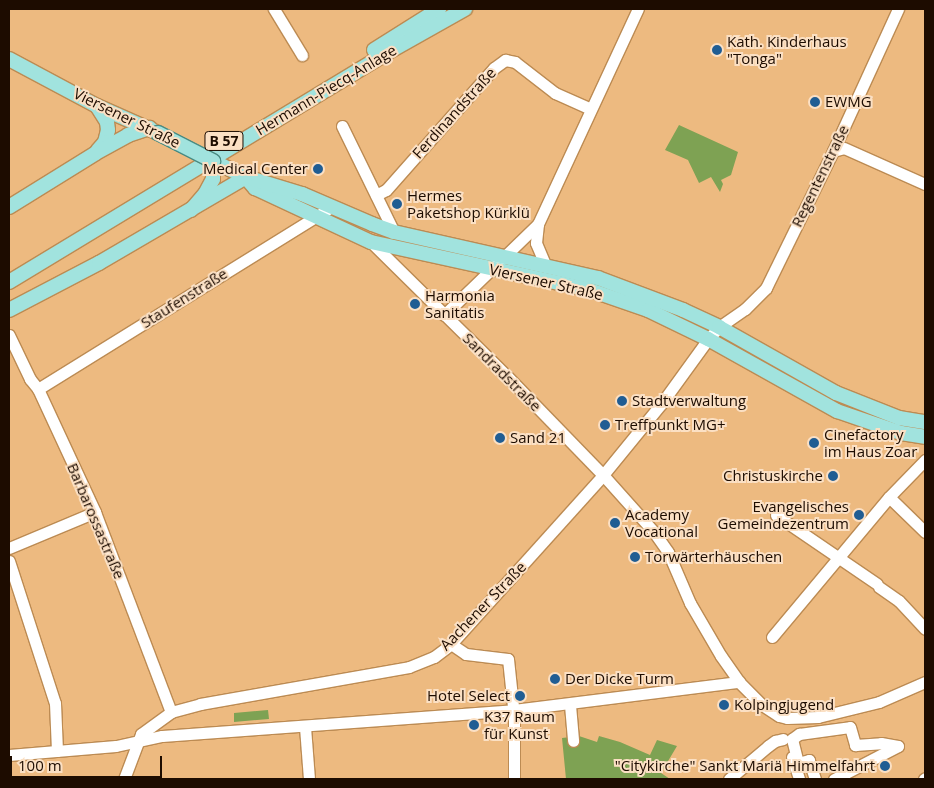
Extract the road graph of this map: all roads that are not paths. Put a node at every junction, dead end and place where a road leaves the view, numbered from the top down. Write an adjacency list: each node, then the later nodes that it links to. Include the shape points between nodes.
1 (274, 9): 6 (street)
2 (438, 9): 28 (main road, Hermann-Piecq-Anlage / B 57)
3 (465, 9): 29 (main road, Hermann-Piecq-Anlage / B 57)
4 (638, 9): 9 (street)
5 (898, 9): 12 (street, Regentenstraße)
6 (302, 54)
7 (9, 59): 8 (main road, Viersener Straße)
8 (98, 106): 11 (main road, Viersener Straße); 13 (main road, via 108,130 105,142)
9 (591, 109): 17 (street, Ferdinandstraße, via 555,93 515,62 505,60 494,68 386,190); 22 (street)
10 (342, 126): 17 (street)
11 (154, 130): 13 (main road, via 128,135); 14 (main road, Viersener Straße, bridge)
12 (833, 151): 16 (street, via 844,148); 32 (street, Regentenstraße, via 766,288 745,309)
13 (96, 153): 18 (main road)
14 (213, 160): 15 (main road, Viersener Straße); 20 (main road, via 213,179 205,194)
15 (246, 177): 19 (main road, Viersener Straße, via 302,194); 20 (main road); 21 (main road, Viersener Straße, via 255,188)
16 (925, 184)
17 (376, 195): 23 (street)
18 (9, 207)
19 (331, 207): 21 (street, Staufenstraße); 23 (main road, Viersener Straße)
20 (190, 210): 30 (main road)
21 (315, 218): 24 (main road, Viersener Straße); 35 (street, Staufenstraße)
22 (538, 224): 25 (street); 26 (street, via 536,243)
23 (394, 232): 25 (main road, Viersener Straße)
24 (371, 242): 27 (main road, Viersener Straße); 31 (street, Sandradstraße)
25 (506, 256): 26 (main road, Viersener Straße); 27 (street)
26 (545, 264): 32 (main road, Viersener Straße, via 608,281)
27 (493, 269): 31 (street); 34 (main road, Viersener Straße, via 587,289 648,310)
28 (9, 271)
29 (9, 282)
30 (9, 310)
31 (444, 315): 39 (street, Sandradstraße)
32 (719, 327): 34 (street, Aachener Straße); 36 (main road, Viersener Straße, via 836,393 899,418)
33 (9, 335): 35 (street, Barbarossastraße)
34 (708, 338): 37 (main road, Viersener Straße, via 837,411 902,434); 39 (street, Aachener Straße, via 661,404)
35 (38, 389): 41 (street, Barbarossastraße)
36 (925, 422)
37 (925, 437)
38 (925, 460): 40 (street)
39 (603, 475): 49 (street, Aachener Straße); 50 (street, Sandradstraße, via 668,552 690,602)
40 (889, 497): 43 (street); 45 (street)
41 (96, 512): 44 (street); 54 (street, Barbarossastraße)
42 (776, 515): 45 (street)
43 (925, 532)
44 (9, 548)
45 (839, 557): 47 (street, via 878,585 916,617); 48 (street)
46 (9, 561): 61 (street, via 55,703)
47 (925, 629)
48 (772, 637)
49 (451, 644): 53 (street, via 466,654 508,659); 54 (street, Aachener Straße, via 409,667)
50 (739, 682): 52 (street); 55 (street, Sandradstraße, via 772,712)
51 (925, 682): 55 (street, via 879,702 818,717)
52 (570, 704): 53 (street); 59 (street)
53 (513, 710): 56 (street); 66 (street)
54 (171, 712): 58 (street, Aachener Straße, via 156,721)
55 (786, 718): 57 (street)
56 (305, 726): 58 (street); 65 (street)
57 (783, 739): 67 (street, via 768,746); 68 (street, via 789,743)
58 (138, 740): 60 (street); 63 (street, Aachener Straße)
59 (573, 741)
60 (116, 746): 61 (street); 63 (street, via 125,749)
61 (57, 751): 62 (street)
62 (9, 755)
63 (130, 758): 64 (street, Aachener Straße)
64 (124, 779)
65 (309, 779)
66 (514, 779)
67 (728, 779)
68 (799, 779)
69 (815, 779): 70 (street, via 809,760 798,763 792,739 799,734 850,727 855,744 898,746)
70 (834, 779)

